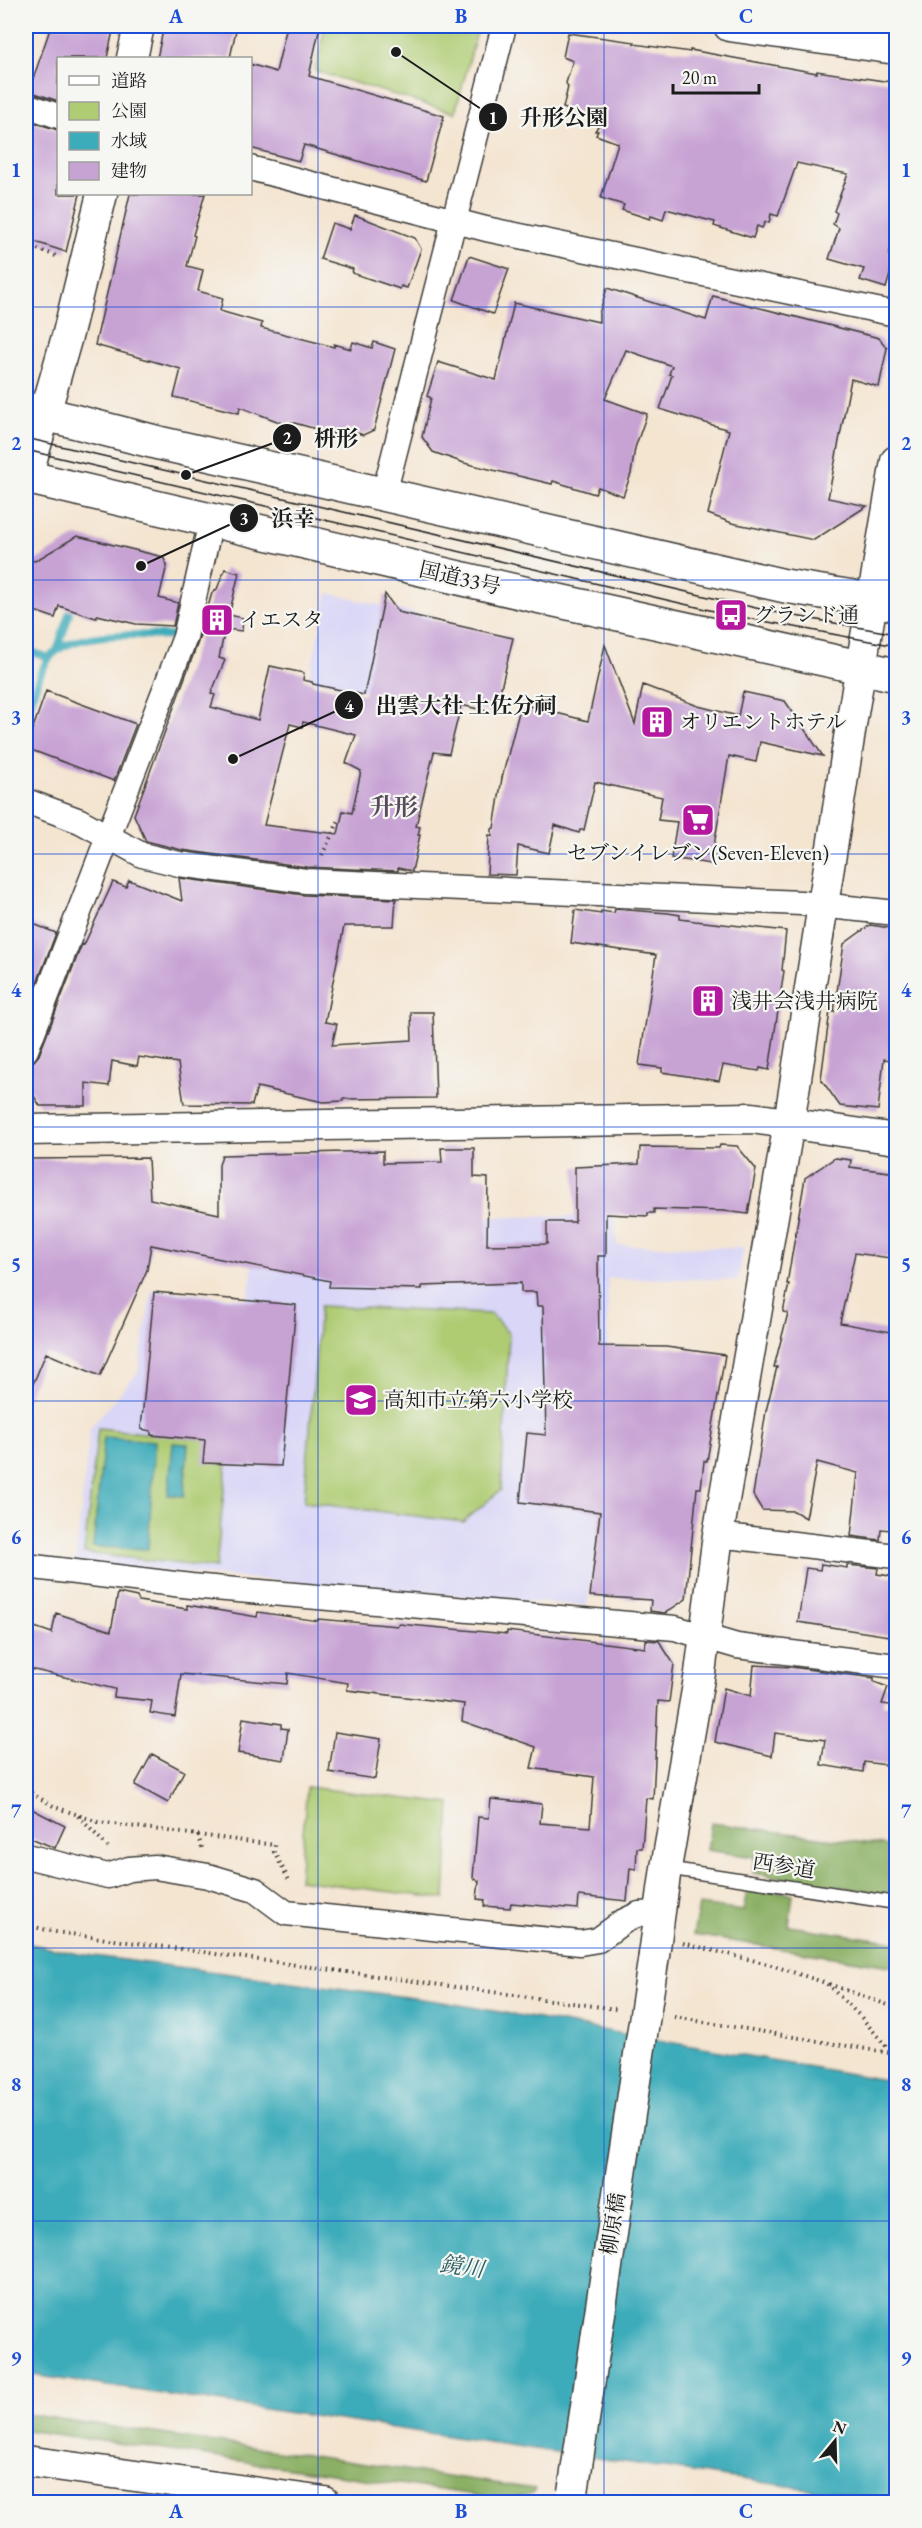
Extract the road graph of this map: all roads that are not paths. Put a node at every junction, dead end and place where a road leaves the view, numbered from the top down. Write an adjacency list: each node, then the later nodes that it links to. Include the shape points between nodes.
1 (139, 26): 6 (street)
2 (504, 26): 11 (street)
3 (729, 26): 4 (street)
4 (835, 33): 5 (street)
5 (897, 49)
6 (132, 57)
7 (26, 105): 8 (street)
8 (57, 116)
9 (252, 169): 11 (street)
10 (102, 195): 13 (street, via 68,333)
11 (454, 221): 12 (street); 16 (street)
12 (897, 314)
13 (35, 412): 15 (street); 16 (highway)
14 (897, 461): 18 (street, 柳原橋)
15 (26, 478): 17 (highway, 国道33号)
16 (384, 494): 18 (highway, via 785,586)
17 (211, 521): 19 (highway, 国道33号); 22 (street, via 185,637)
18 (884, 603): 19 (street, 柳原橋)
19 (860, 669): 20 (highway, 国道33号); 23 (street, 柳原橋)
20 (897, 675)
21 (26, 801): 22 (street)
22 (109, 836): 23 (street, via 142,855 179,864 311,881); 25 (street)
23 (822, 905): 24 (street); 26 (street, 柳原橋)
24 (897, 913)
25 (26, 1050)
26 (789, 1123): 27 (street, via 752,1118); 28 (street); 29 (street, 柳原橋)
27 (26, 1130)
28 (897, 1139)
29 (718, 1535): 30 (street); 32 (street, 柳原橋)
30 (897, 1556)
31 (26, 1566): 32 (street, via 203,1587 675,1629)
32 (705, 1637): 33 (street, via 737,1646); 35 (street, 柳原橋)
33 (897, 1666)
34 (26, 1857): 37 (street, via 108,1876 155,1867 208,1876 255,1890 286,1913 580,1943 598,1940 639,1914)
35 (666, 1868): 36 (lane, 西参道); 37 (street, 柳原橋)
36 (897, 1903)
37 (659, 1913): 39 (street, 柳原橋, bridge, via 664,1948)
38 (26, 2462): 40 (street)
39 (572, 2497)
40 (325, 2502)

